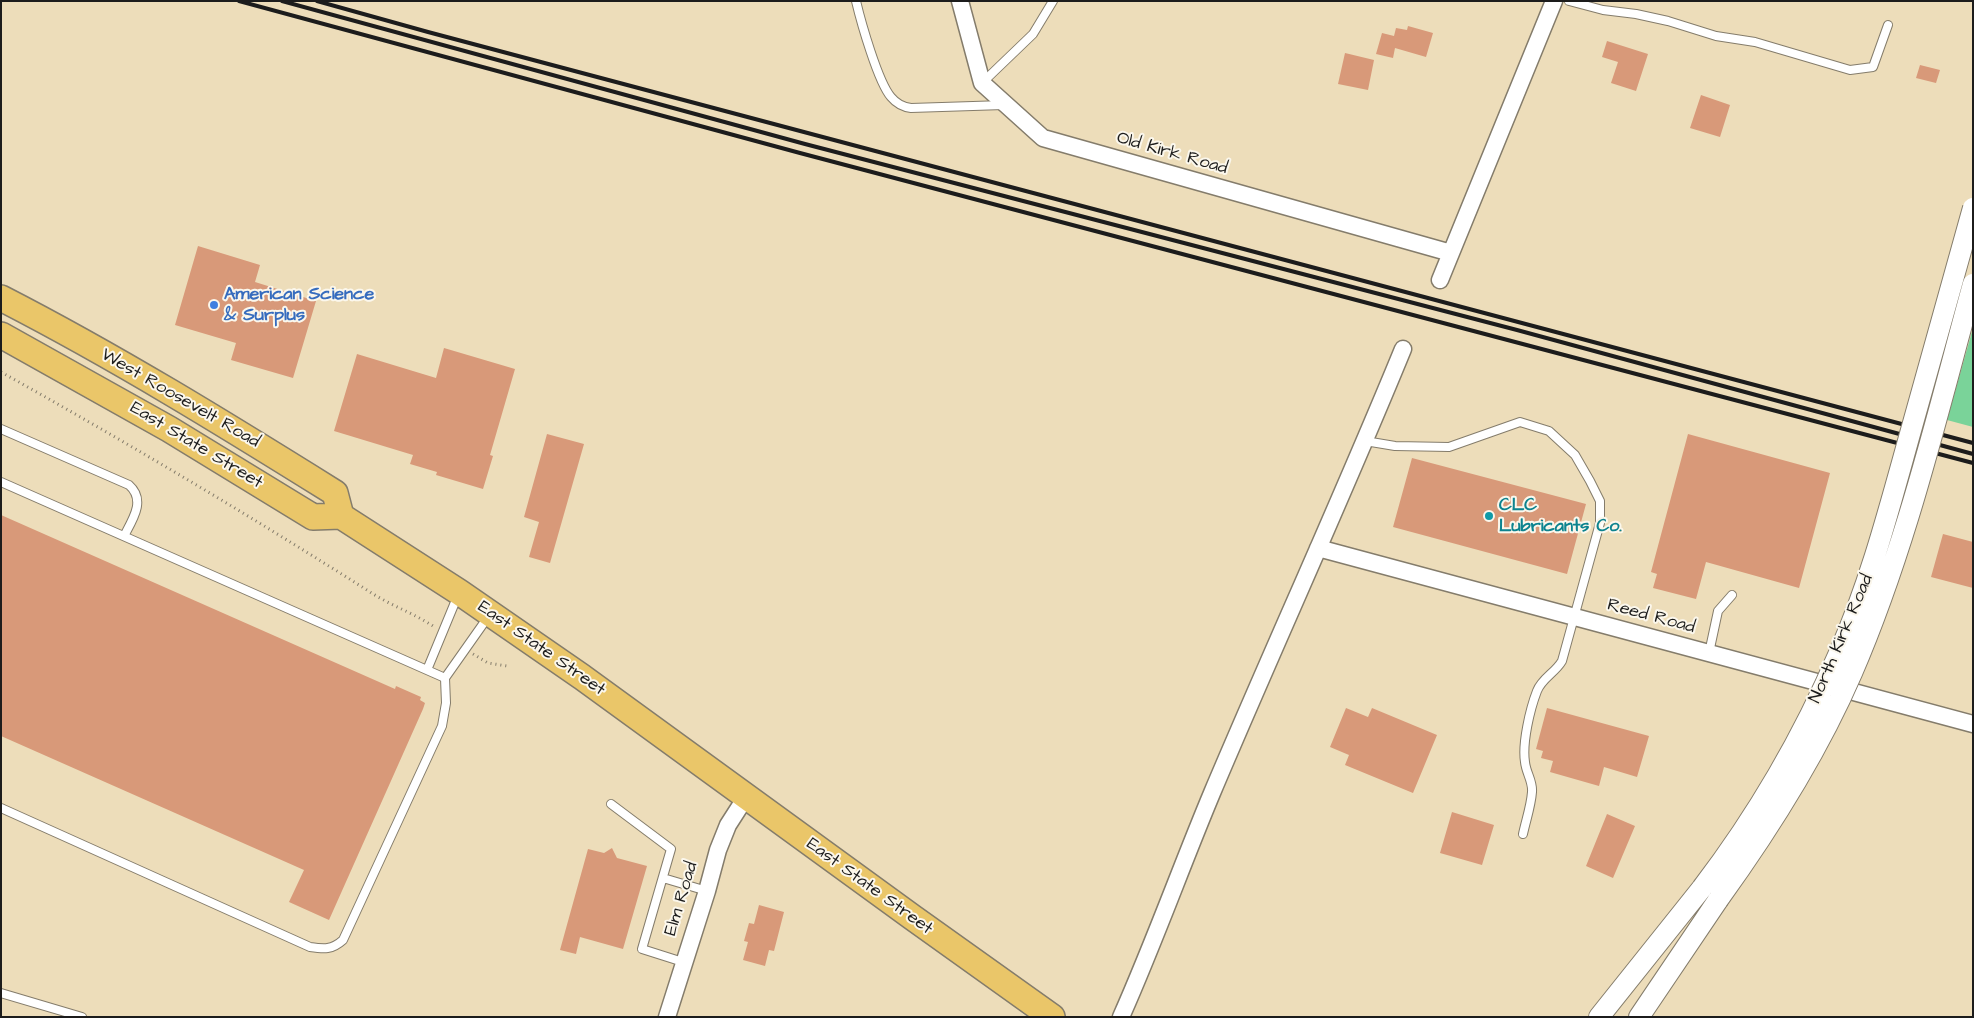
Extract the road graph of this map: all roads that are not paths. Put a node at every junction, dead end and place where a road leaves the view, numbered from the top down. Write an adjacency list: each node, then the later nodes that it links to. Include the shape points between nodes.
1 (856, 1): 8 (lane, via 882,82 896,103 905,108)
2 (960, 1): 7 (street)
3 (1053, 1): 7 (lane, via 1033,34)
4 (1554, 1): 10 (street)
5 (1569, 1): 6 (lane, via 1668,21 1716,36 1755,42 1850,70 1872,67)
6 (1888, 25)
7 (982, 83): 8 (street, Old Kirk Road)
8 (1006, 105): 10 (street, Old Kirk Road, via 1043,138)
9 (1973, 208): 42 (street, North Kirk Road, bridge, via 1879,545 1848,633 1820,694 1787,758 1735,843)
10 (1452, 253): 11 (street)
11 (1440, 280)
12 (1973, 284): 43 (street, North Kirk Road, bridge, via 1899,549 1865,644 1818,743 1775,819)
13 (1, 298): 19 (main road, West Roosevelt Road, via 225,424 335,493)
14 (1, 334): 19 (main road, East State Street, via 312,516)
15 (1403, 349): 17 (street)
16 (1, 429): 20 (lane, via 129,485 138,496 138,504)
17 (1366, 441): 21 (street); 25 (lane, via 1395,446 1449,447 1520,422 1549,431 1575,455 1600,501 1600,523)
18 (1, 482): 20 (lane)
19 (341, 516): 22 (main road, East State Street)
20 (124, 536): 27 (lane)
21 (1318, 548): 25 (street, Reed Road); 41 (street)
22 (459, 592): 24 (main road, East State Street); 27 (lane)
23 (1732, 595): 26 (lane, via 1718,611)
24 (491, 614): 28 (lane); 30 (main road, East State Street)
25 (1573, 617): 26 (street, Reed Road); 33 (lane, via 1562,661 1538,689 1532,707 1525,740 1525,762 1532,791)
26 (1709, 653): 29 (street, Reed Road)
27 (427, 670): 28 (lane)
28 (446, 678): 32 (lane, via 442,726 343,940 325,950 310,947)
29 (1973, 724)
30 (746, 797): 35 (street, Elm Road, via 728,825); 38 (main road, East State Street)
31 (611, 804): 34 (lane, via 670,849)
32 (1, 808)
33 (1523, 834)
34 (663, 878): 35 (lane); 36 (lane, via 642,949)
35 (707, 891): 36 (street, Elm Road)
36 (683, 962): 40 (street, Elm Road)
37 (1, 993): 39 (lane)
38 (1042, 1012)
39 (82, 1017)
40 (667, 1017)
41 (1121, 1017)
42 (1599, 1017)
43 (1639, 1017)

